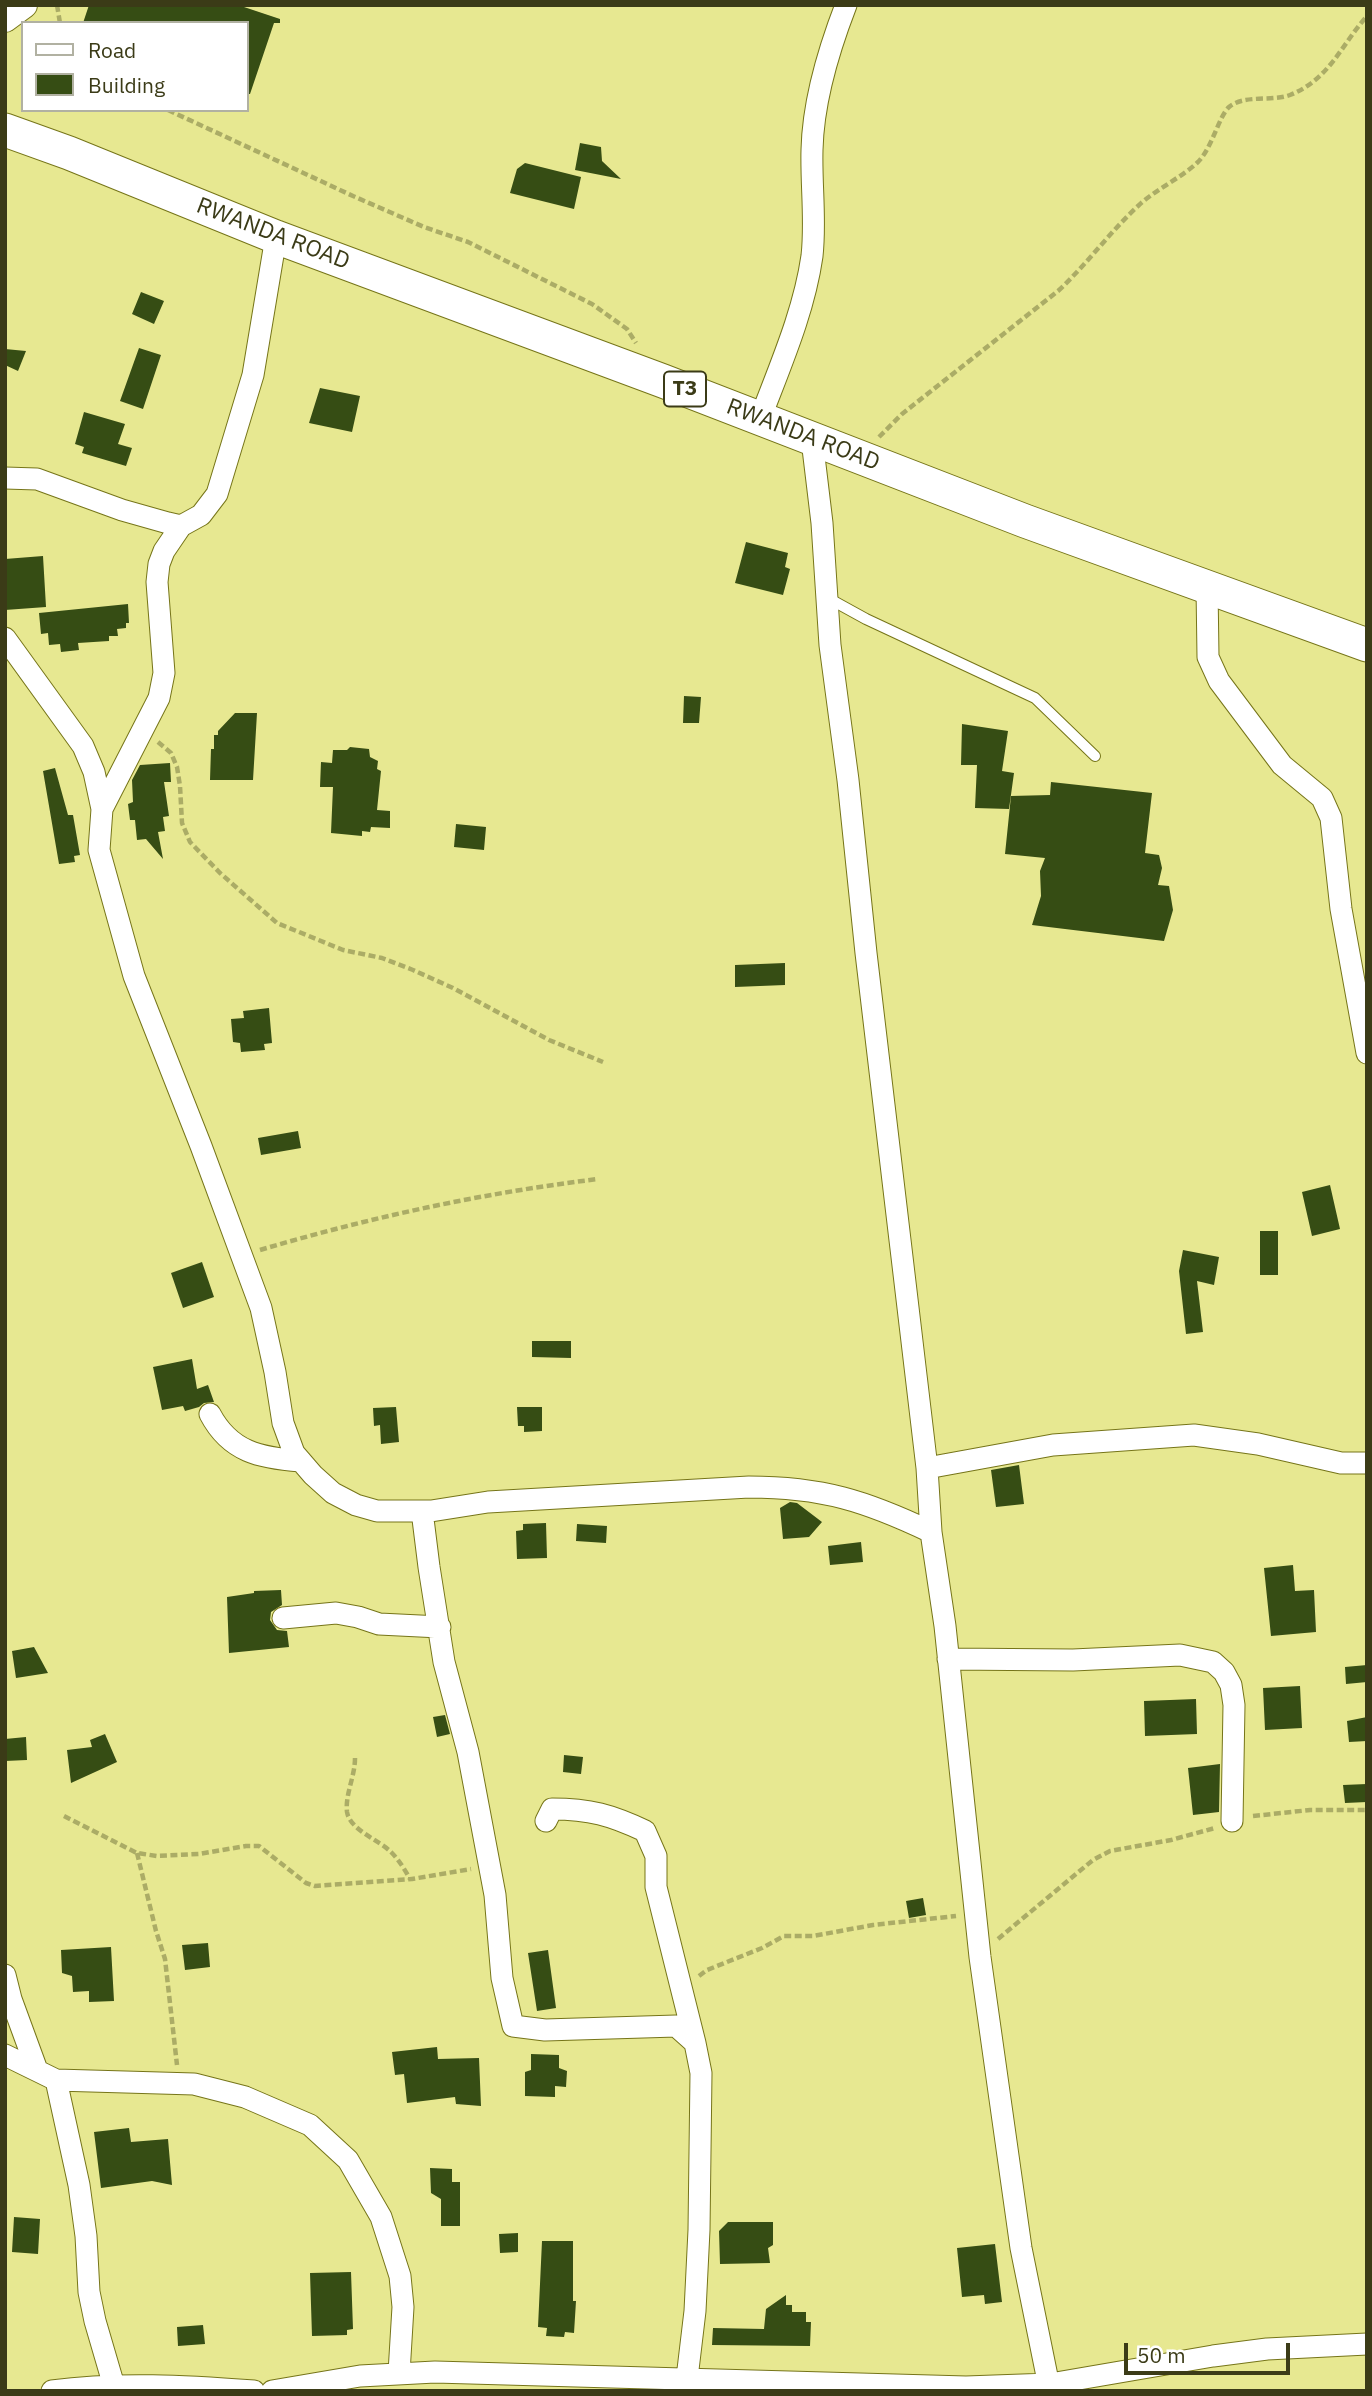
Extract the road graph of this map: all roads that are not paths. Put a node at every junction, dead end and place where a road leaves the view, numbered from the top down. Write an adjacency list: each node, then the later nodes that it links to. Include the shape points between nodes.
1 (24, 5): 3 (street)
2 (846, 5): 6 (street, via 813,121 812,256 803,301)
3 (5, 19)
4 (5, 130): 5 (highway, RWANDA ROAD / T3)
5 (276, 237): 6 (highway, RWANDA ROAD / T3); 9 (street, via 253,375 216,494 201,515)
6 (761, 419): 7 (highway, RWANDA ROAD / T3)
7 (812, 440): 10 (highway, RWANDA ROAD / T3); 11 (street)
8 (5, 478): 9 (street, via 37,480)
9 (181, 526): 15 (street, via 159,564 164,673 159,698)
10 (1207, 587): 13 (highway, RWANDA ROAD / T3); 16 (street, via 1208,657 1219,681 1282,765 1322,798 1331,818 1341,909)
11 (826, 597): 14 (lane, via 1035,698); 20 (street)
12 (5, 638): 15 (street, via 83,746)
13 (1367, 645)
14 (1095, 756)
15 (102, 809): 18 (street, via 99,850 134,976 243,1255 261,1308 283,1423)
16 (1367, 1053)
17 (210, 1413): 18 (street, via 224,1436 241,1448)
18 (301, 1461): 21 (street, via 334,1493 356,1505 377,1511)
19 (1367, 1464): 20 (street, via 1194,1436 1053,1445)
20 (927, 1468): 22 (street)
21 (422, 1511): 22 (street, via 488,1502 788,1487 832,1494); 24 (street)
22 (931, 1532): 25 (street)
23 (283, 1618): 24 (street, via 336,1614 390,1626)
24 (440, 1627): 29 (street, via 495,1895 502,1978 513,2026 545,2030 676,2026)
25 (948, 1659): 27 (street, via 1181,1655 1213,1662 1231,1685 1234,1705); 36 (street, via 980,1957 1021,2248)
26 (546, 1821): 29 (street, via 552,1809 579,1809 615,1817 645,1831 656,1856 656,1886)
27 (1232, 1821)
28 (5, 1975): 31 (street, via 11,1999)
29 (695, 2043): 34 (street, via 701,2073 701,2188)
30 (5, 2055): 31 (street)
31 (47, 2075): 33 (street, via 194,2084 245,2097 310,2124 348,2160 381,2217 400,2277); 35 (street, via 79,2185 89,2292)
32 (1367, 2344): 36 (street, via 1226,2354)
33 (399, 2373): 34 (street); 40 (street)
34 (687, 2378): 36 (street)
35 (114, 2386): 37 (street); 38 (street)
36 (1050, 2387)
37 (138, 2388): 39 (street)
38 (52, 2391)
39 (254, 2391)
40 (272, 2391)

